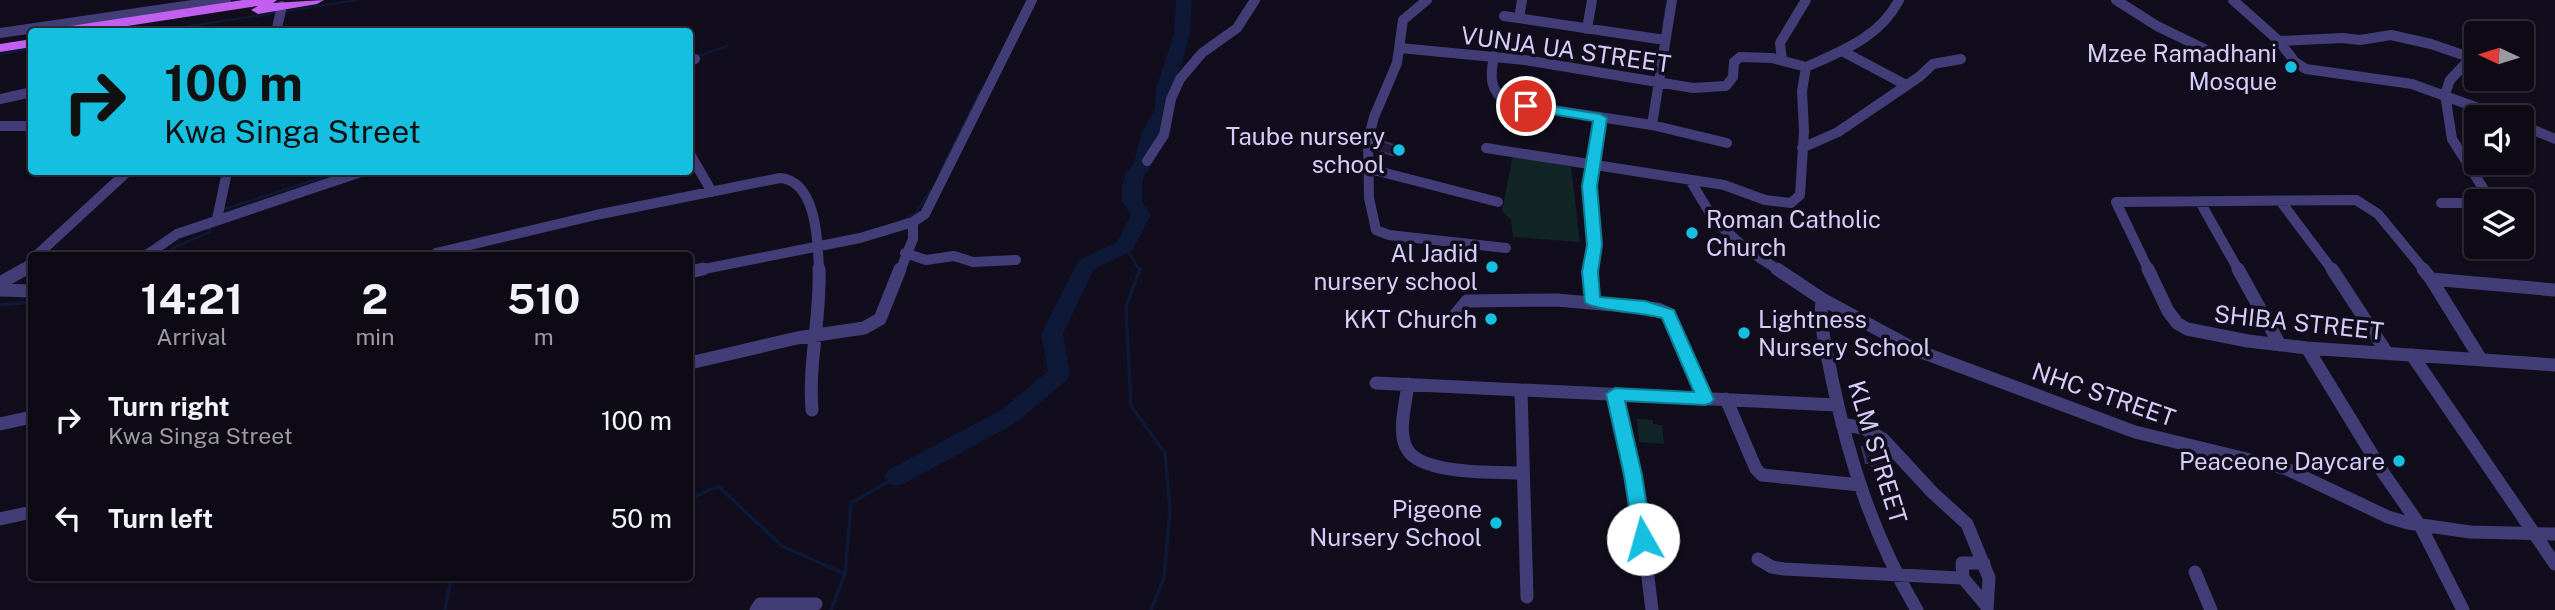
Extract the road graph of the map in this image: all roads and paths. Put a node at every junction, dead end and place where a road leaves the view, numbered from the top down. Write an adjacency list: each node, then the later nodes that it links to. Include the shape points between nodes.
1 (226, 0): 16 (street)
2 (317, 0): 13 (main road)
3 (1032, 0): 67 (street, via 925,215)
4 (1255, 0): 52 (street, via 1237,27 1202,53 1180,79 1164,135)
5 (1427, 0): 29 (street, via 1403,20)
6 (1522, 0): 15 (street)
7 (1592, 0): 21 (street)
8 (1672, 0): 25 (street)
9 (1806, 0): 33 (street, via 1778,48)
10 (1899, 0): 30 (street, via 1886,22)
11 (2116, 0): 34 (street)
12 (2233, 0): 26 (street)
13 (276, 3): 17 (main road); 18 (main road); 19 (street)
14 (1504, 16): 15 (street)
15 (1519, 18): 21 (street)
16 (34, 28)
17 (87, 28)
18 (130, 28)
19 (276, 28)
20 (28, 29): 22 (street)
21 (1587, 29): 25 (street)
22 (0, 33)
23 (28, 36): 24 (main road)
24 (0, 40)
25 (1665, 40): 36 (street)
26 (2278, 41): 39 (street, via 2306,69 2397,81); 39 (street, via 2391,35 2463,54 2469,60 2450,80)
27 (28, 44): 28 (main road)
28 (0, 48)
29 (1400, 48): 31 (street, VUNJA UA STREET); 54 (street, via 1370,130)
30 (1842, 51): 35 (street); 37 (street)
31 (1494, 56): 36 (street, VUNJA UA STREET); 42 (street, via 1491,88 1501,99)
32 (1961, 59): 37 (street, via 1935,63)
33 (1782, 60): 35 (street); 36 (street, VUNJA UA STREET, via 1737,58 1726,86 1693,88)
34 (2227, 60)
35 (1805, 67): 50 (street)
36 (1659, 82): 43 (street)
37 (1906, 85): 50 (street, via 1827,138)
38 (28, 93): 40 (street)
39 (2445, 94): 41 (street); 59 (street, via 2452,139)
40 (0, 99)
41 (2473, 105)
42 (1600, 118): 43 (street); 53 (street)
43 (1652, 125): 48 (street)
44 (0, 126): 45 (street)
45 (28, 126)
46 (2534, 130): 47 (street)
47 (2555, 139)
48 (1727, 143)
49 (1486, 148): 53 (street)
50 (1802, 148): 58 (street, via 1800,195 1791,203 1771,203 1741,188)
51 (693, 160): 60 (street)
52 (1147, 161)
53 (1594, 165): 58 (street); 83 (street, via 1590,186)
54 (1370, 169): 61 (street); 69 (street, via 1369,198 1379,233)
55 (124, 175): 70 (street)
56 (226, 175): 66 (street)
57 (352, 175): 66 (street)
58 (1690, 180): 82 (street, NHC STREET, via 1704,207 1730,234)
59 (2483, 189)
60 (712, 192): 68 (street, via 775,178 792,180 815,219); 72 (street)
61 (1498, 202)
62 (2200, 202): 63 (street); 86 (street); 86 (street, SHIBA STREET, via 2117,201 2116,207 2177,323 2199,333)
63 (2281, 202): 77 (street, via 2362,202 2385,221); 88 (street, via 2320,251)
64 (2464, 202): 65 (street)
65 (2441, 203)
66 (217, 219): 71 (street, via 177,234)
67 (913, 222): 68 (street); 73 (street, via 913,239)
68 (816, 245): 76 (street); 85 (street, via 819,312)
69 (1506, 248)
70 (40, 252)
71 (151, 252)
72 (440, 252)
73 (905, 253): 74 (street, via 926,260 954,256 973,262); 85 (street, via 880,319 856,332)
74 (1016, 260)
75 (28, 265): 78 (street)
76 (693, 271)
77 (2431, 279): 81 (street); 90 (street)
78 (0, 283)
79 (0, 290): 80 (street)
80 (28, 290)
81 (2555, 290)
82 (1822, 299): 99 (street, KLM STREET, via 1821,322); 108 (street, NHC STREET, via 1916,350 1970,372 2135,432 2287,469 2388,517)
83 (1592, 302): 84 (street, via 1467,301); 97 (street, via 1669,314)
84 (1453, 318)
85 (814, 335): 91 (street); 100 (street)
86 (2280, 345): 87 (street, SHIBA STREET)
87 (2307, 348): 88 (street, SHIBA STREET); 108 (street)
88 (2386, 353): 89 (street, SHIBA STREET)
89 (2412, 355): 90 (street, SHIBA STREET); 109 (street)
90 (2480, 358): 92 (street, SHIBA STREET)
91 (693, 362)
92 (2555, 365)
93 (1376, 383): 94 (street)
94 (1409, 384): 95 (street); 104 (street, via 1404,442 1411,456 1428,465)
95 (1521, 390): 96 (street); 104 (street)
96 (1615, 394): 97 (street); 121 (street, via 1640,511)
97 (1705, 399): 98 (street)
98 (1726, 399): 99 (street); 105 (street, via 1762,475)
99 (1837, 405): 103 (street, KLM STREET)
100 (812, 410)
101 (28, 418): 102 (street)
102 (0, 424)
103 (1842, 424): 105 (street, KLM STREET); 112 (street, via 1873,433 1893,448 1967,524)
104 (1522, 473): 117 (street)
105 (1860, 485): 115 (street, KLM STREET)
106 (28, 513): 107 (street)
107 (0, 519)
108 (2421, 527): 109 (street, NHC STREET); 124 (street)
109 (2536, 534): 110 (street, NHC STREET); 113 (street)
110 (2555, 534)
111 (1758, 559): 115 (street, via 1784,569)
112 (1984, 563): 116 (street, via 1962,563); 119 (street, via 1990,587)
113 (2555, 564)
114 (2195, 572): 123 (street)
115 (1894, 573): 116 (street); 122 (street, KLM STREET)
116 (1963, 578): 119 (street)
117 (1527, 597)
118 (816, 604): 120 (street, via 760,604)
119 (1986, 607)
120 (756, 610)
121 (1652, 610)
122 (1917, 610)
123 (2211, 610)
124 (2463, 610)

